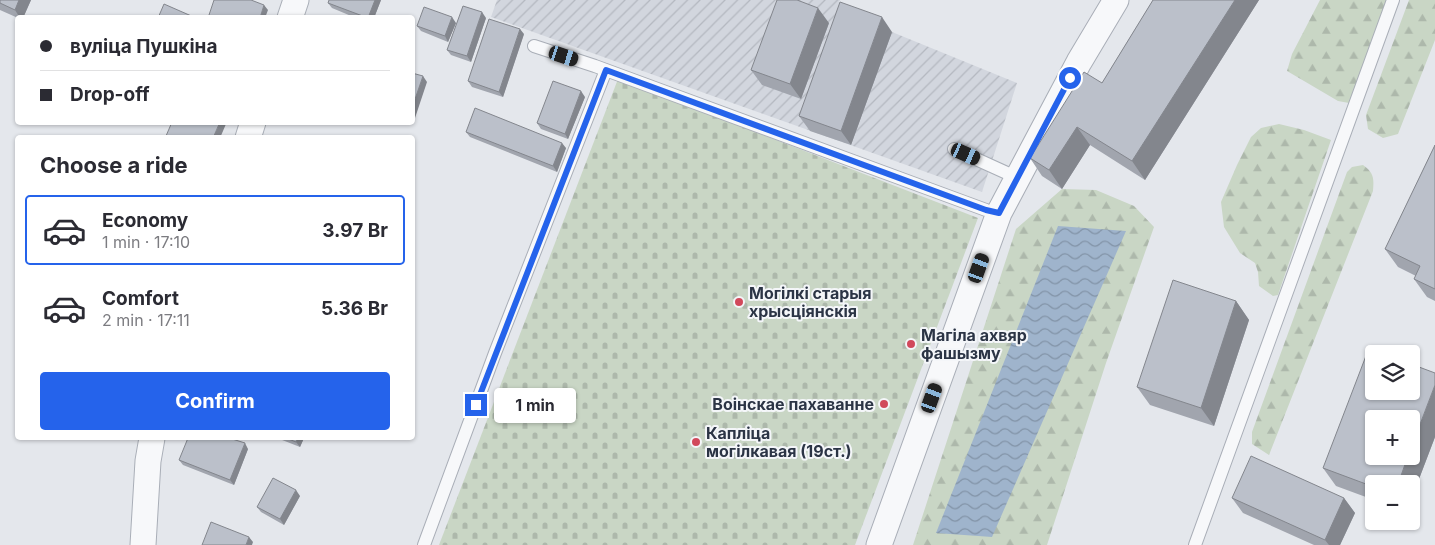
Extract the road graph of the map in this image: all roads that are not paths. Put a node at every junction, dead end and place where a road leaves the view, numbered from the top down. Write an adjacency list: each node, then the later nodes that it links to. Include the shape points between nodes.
1 (296, 0): 4 (street)
2 (1116, 0): 8 (street, via 1078,62)
3 (1393, 0): 14 (lane)
4 (291, 15)
5 (534, 46): 6 (lane)
6 (606, 70): 9 (lane); 12 (lane)
7 (954, 149): 8 (lane)
8 (1018, 178): 9 (street)
9 (999, 213): 13 (street)
10 (152, 440): 11 (street)
11 (143, 545)
12 (424, 545)
13 (879, 545)
14 (1195, 545)

